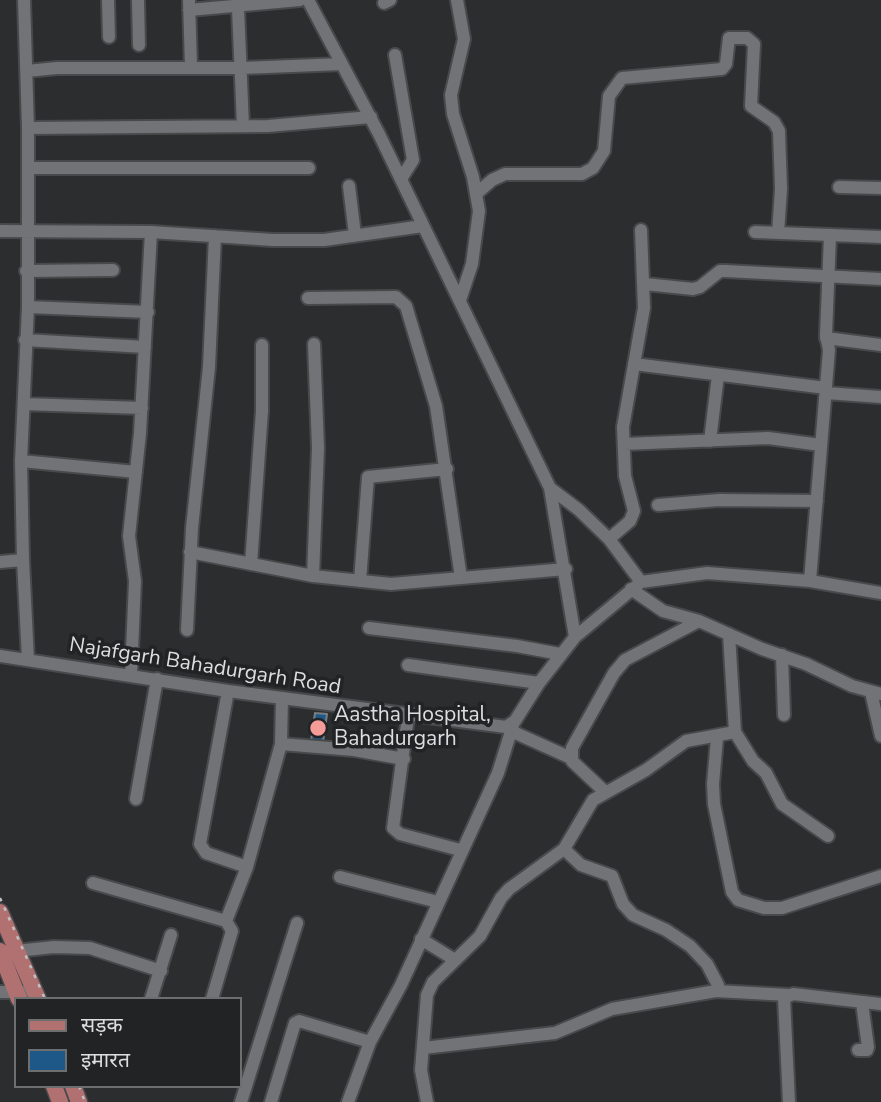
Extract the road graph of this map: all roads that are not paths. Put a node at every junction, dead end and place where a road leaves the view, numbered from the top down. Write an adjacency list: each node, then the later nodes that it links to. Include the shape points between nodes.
1 (24, 0): 15 (street)
2 (108, 0): 9 (street)
3 (138, 0): 10 (street)
4 (300, 0): 8 (street)
5 (308, 0): 12 (street)
6 (457, 0): 25 (street, via 464,39 452,95 453,114)
7 (189, 5): 8 (street); 13 (street)
8 (237, 8): 14 (street)
9 (109, 37)
10 (139, 45)
11 (395, 54): 21 (street, via 414,160)
12 (342, 64): 14 (street); 16 (street)
13 (191, 67): 14 (street); 15 (street)
14 (242, 68): 17 (street)
15 (27, 71): 18 (street)
16 (371, 117): 17 (street); 21 (street)
17 (243, 126): 18 (street)
18 (28, 128): 19 (street)
19 (28, 168): 20 (street); 29 (street)
20 (309, 168)
21 (401, 179): 26 (street)
22 (349, 186): 33 (street)
23 (839, 187): 24 (street)
24 (881, 188)
25 (477, 194): 32 (street, via 505,174 582,174 604,151 609,96 622,78 722,69 729,38 747,38 754,44 751,106 779,131); 43 (street, via 479,231)
26 (423, 226): 33 (street); 43 (street)
27 (641, 230): 41 (street)
28 (0, 232): 29 (street)
29 (27, 232): 30 (street); 38 (street)
30 (151, 232): 34 (street); 45 (street)
31 (755, 232): 32 (street)
32 (778, 233): 35 (street)
33 (355, 235): 34 (street, via 312,241)
34 (215, 236): 68 (street, via 205,411)
35 (830, 236): 36 (street); 39 (street)
36 (881, 237)
37 (113, 270): 38 (street)
38 (26, 271): 44 (street)
39 (829, 279): 40 (street); 41 (street, via 719,271 693,289); 46 (street)
40 (881, 279)
41 (645, 284): 52 (street)
42 (308, 298): 62 (street, via 396,297 403,301 436,406)
43 (460, 300): 64 (street)
44 (27, 307): 45 (street); 47 (street)
45 (148, 312): 51 (street)
46 (826, 338): 50 (street); 54 (street)
47 (25, 340): 51 (street); 56 (street)
48 (314, 344): 73 (street, via 318,448)
49 (262, 345): 71 (street)
50 (881, 345)
51 (145, 347): 57 (street)
52 (634, 364): 53 (street); 59 (street)
53 (718, 375): 54 (street); 58 (street)
54 (826, 390): 55 (street); 60 (street)
55 (881, 397)
56 (24, 404): 57 (street); 61 (street)
57 (142, 408): 63 (street)
58 (710, 442): 59 (street); 60 (street, via 768,438)
59 (624, 444): 67 (street, via 625,476 634,511 630,521)
60 (821, 445): 65 (street)
61 (21, 461): 63 (street); 69 (street)
62 (447, 469): 74 (street); 75 (street, via 368,477)
63 (136, 472): 89 (street, via 129,536 135,581)
64 (550, 488): 67 (street); 72 (street)
65 (817, 501): 66 (street); 76 (street)
66 (658, 505)
67 (609, 539): 77 (street)
68 (190, 552): 71 (street); 81 (street)
69 (23, 560): 70 (street); 87 (street)
70 (0, 562)
71 (251, 564): 73 (street)
72 (566, 569): 74 (street); 83 (street)
73 (313, 576): 75 (street)
74 (461, 579): 75 (street, via 391,584)
75 (360, 581)
76 (810, 581): 77 (street, via 707,573); 78 (street)
77 (636, 585): 79 (street, via 656,608); 83 (street)
78 (881, 593)
79 (699, 621): 82 (street); 102 (street, via 625,660 570,751)
80 (369, 628): 84 (street)
81 (187, 631)
82 (729, 634): 85 (street); 98 (street)
83 (575, 637): 84 (street)
84 (560, 654): 91 (street)
85 (782, 655): 93 (street); 95 (street)
86 (0, 656): 87 (street, Najafgarh Bahadurgarh Road)
87 (28, 660): 89 (street, Najafgarh Bahadurgarh Road)
88 (408, 665): 91 (street)
89 (131, 675): 90 (street, Najafgarh Bahadurgarh Road)
90 (156, 679): 92 (street, Najafgarh Bahadurgarh Road); 105 (street)
91 (539, 683): 97 (street)
92 (228, 691): 94 (street, Najafgarh Bahadurgarh Road); 109 (street, via 200,844 206,853)
93 (876, 693): 99 (street)
94 (282, 698): 96 (street, Najafgarh Bahadurgarh Road); 101 (street)
95 (784, 715)
96 (408, 717): 97 (street, Najafgarh Bahadurgarh Road); 103 (street)
97 (512, 728): 102 (street); 108 (street, via 498,773)
98 (735, 732): 100 (street); 106 (street, via 782,804)
99 (881, 736)
100 (718, 738): 104 (street, via 686,741); 110 (street, via 714,804 732,892 738,900 782,908)
101 (281, 744): 103 (street); 109 (street)
102 (571, 758): 104 (street)
103 (404, 759): 108 (street, via 393,828 400,834)
104 (604, 791): 107 (street, via 589,805)
105 (136, 799)
106 (828, 836)
107 (564, 849): 120 (street, via 509,889 480,936); 122 (street, via 581,865 612,876 623,904 633,915 690,946 707,964 718,985)
108 (460, 850): 113 (street)
109 (247, 867): 115 (street)
110 (881, 876)
111 (340, 877): 113 (street)
112 (93, 883): 115 (street)
113 (438, 902): 118 (street)
114 (0, 912): 119 (main road)
115 (226, 921): 128 (street, via 232,931)
116 (297, 923): 134 (street)
117 (171, 935): 121 (street)
118 (421, 939): 120 (street); 131 (street)
119 (8, 951): 121 (street, via 90,948); 124 (main road); 126 (main road)
120 (455, 960): 132 (street, via 430,987)
121 (161, 971): 127 (street)
122 (716, 991): 125 (street); 132 (street, via 612,1009 555,1033)
123 (0, 992): 126 (street)
124 (36, 995): 126 (street)
125 (788, 995): 129 (street); 138 (street, via 783,1002)
126 (18, 996)
127 (152, 997)
128 (213, 997)
129 (862, 1003): 130 (street); 133 (street, via 868,1047)
130 (881, 1004)
131 (370, 1042): 135 (street, via 295,1023); 136 (street)
132 (423, 1048): 137 (street, via 421,1077)
133 (858, 1051)
134 (242, 1086)
135 (271, 1102)
136 (348, 1102)
137 (427, 1102)
138 (789, 1102)

